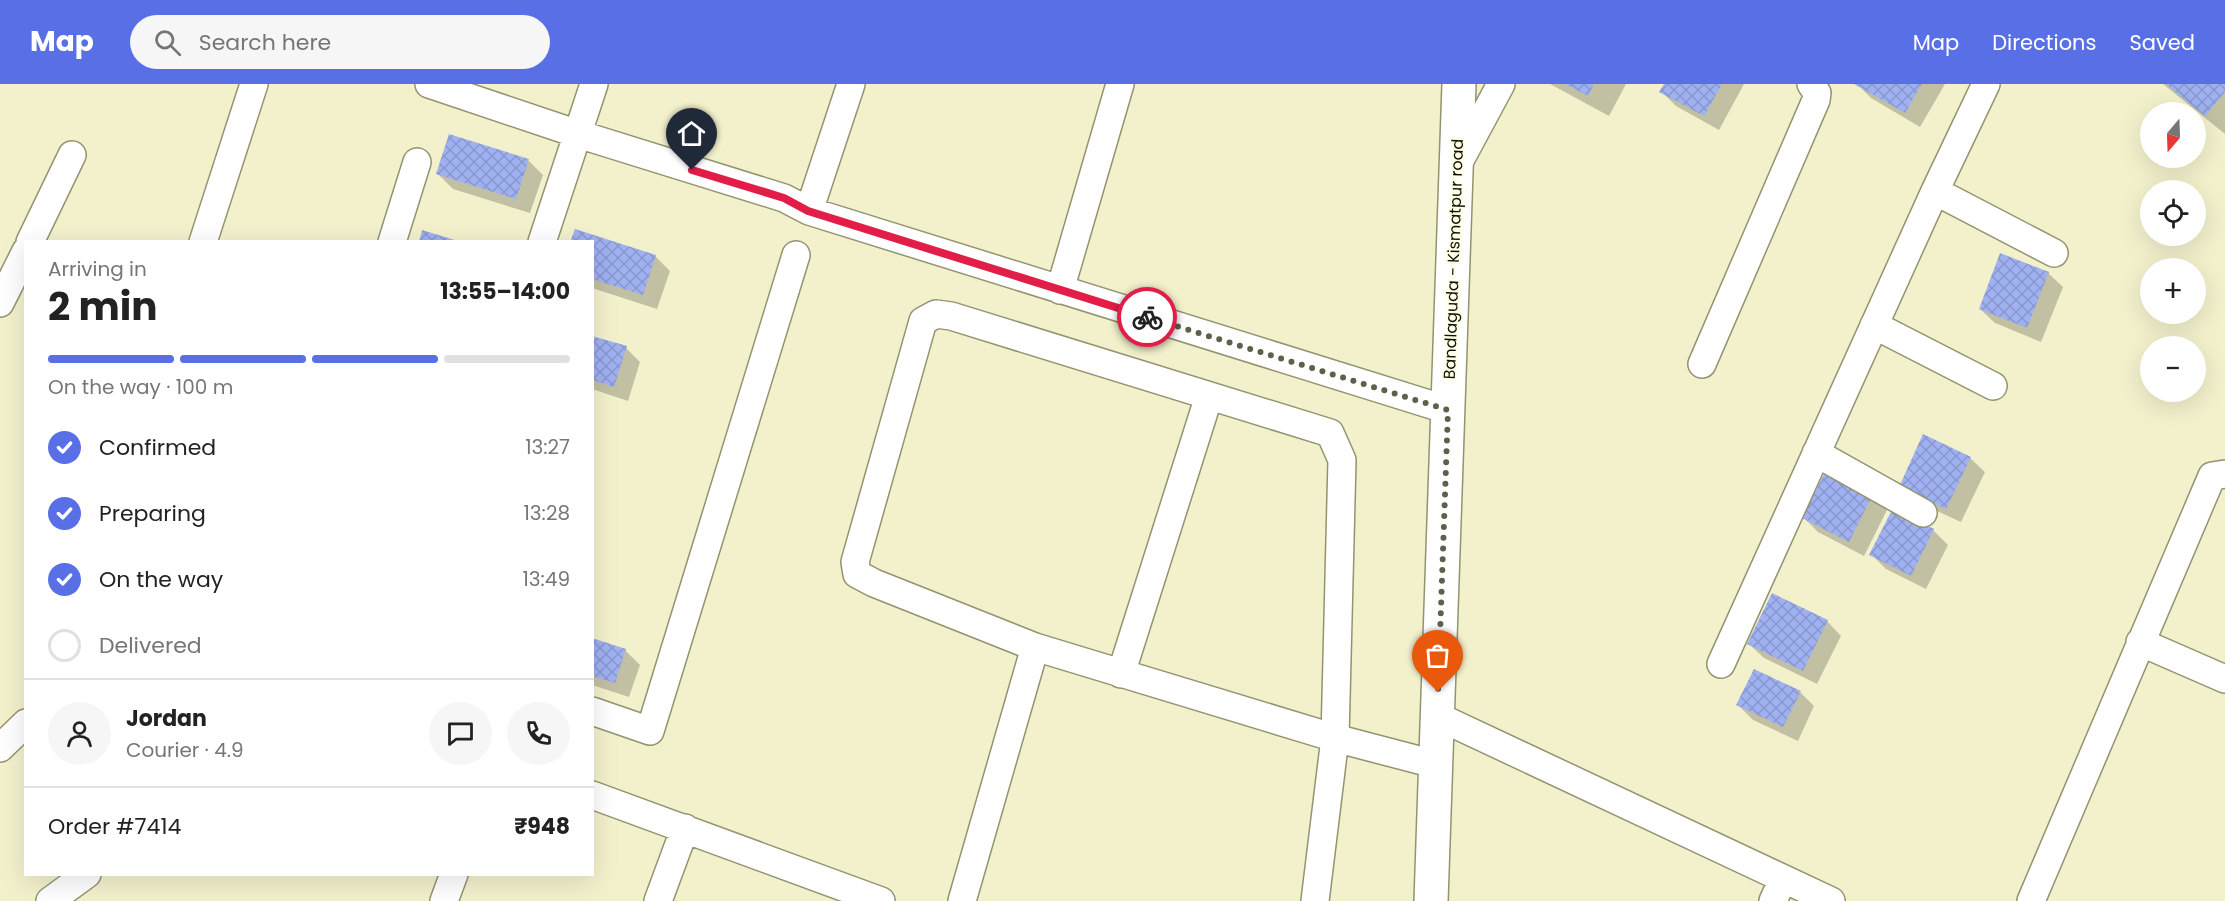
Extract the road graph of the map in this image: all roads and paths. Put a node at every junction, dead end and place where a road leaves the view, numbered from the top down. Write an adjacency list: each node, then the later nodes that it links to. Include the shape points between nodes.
1 (254, 84): 17 (street)
2 (429, 84): 10 (street)
3 (594, 84): 10 (street)
4 (851, 84): 15 (street)
5 (1120, 84): 23 (street)
6 (1459, 84): 13 (street, Bandlaguda - Kismatpur road)
7 (1501, 84): 13 (street)
8 (1811, 84): 26 (street, via 1817,93 1816,100)
9 (1986, 84): 14 (street)
10 (578, 134): 15 (street, via 784,198); 19 (street)
11 (72, 155): 16 (street)
12 (417, 162): 18 (street)
13 (1458, 164): 29 (street, Bandlaguda - Kismatpur road)
14 (1935, 191): 20 (street); 25 (street)
15 (808, 211): 23 (street)
16 (31, 240)
17 (204, 240)
18 (393, 240)
19 (543, 240)
20 (2054, 253)
21 (24, 255): 24 (street)
22 (796, 255): 38 (street, via 650,731)
23 (1060, 290): 29 (street)
24 (0, 303)
25 (1874, 325): 27 (street); 30 (street)
26 (1702, 364)
27 (1993, 386)
28 (1209, 396): 34 (street, via 951,316 936,314 922,321 855,562 857,574); 36 (street); 41 (street, via 1330,433 1342,460)
29 (1448, 410): 39 (street, Bandlaguda - Kismatpur road)
30 (1816, 453): 32 (street); 35 (street)
31 (2225, 474): 33 (street, via 2212,476)
32 (1923, 513)
33 (2140, 642): 37 (street); 57 (street)
34 (1035, 647): 36 (street); 53 (street)
35 (1721, 664)
36 (1121, 674): 41 (street)
37 (2225, 679)
38 (594, 712)
39 (1437, 716): 43 (street, Bandlaguda - Kismatpur road); 48 (street)
40 (24, 725): 42 (street)
41 (1335, 738): 43 (street); 54 (street)
42 (0, 748)
43 (1438, 765): 55 (street, Bandlaguda - Kismatpur road)
44 (594, 796): 45 (street)
45 (685, 828): 51 (street); 52 (street)
46 (84, 876): 49 (street)
47 (453, 876): 50 (street)
48 (1778, 890): 56 (street)
49 (50, 901)
50 (444, 901)
51 (658, 901)
52 (881, 901)
53 (962, 901)
54 (1315, 901)
55 (1431, 901)
56 (1831, 901)
57 (2031, 901)

